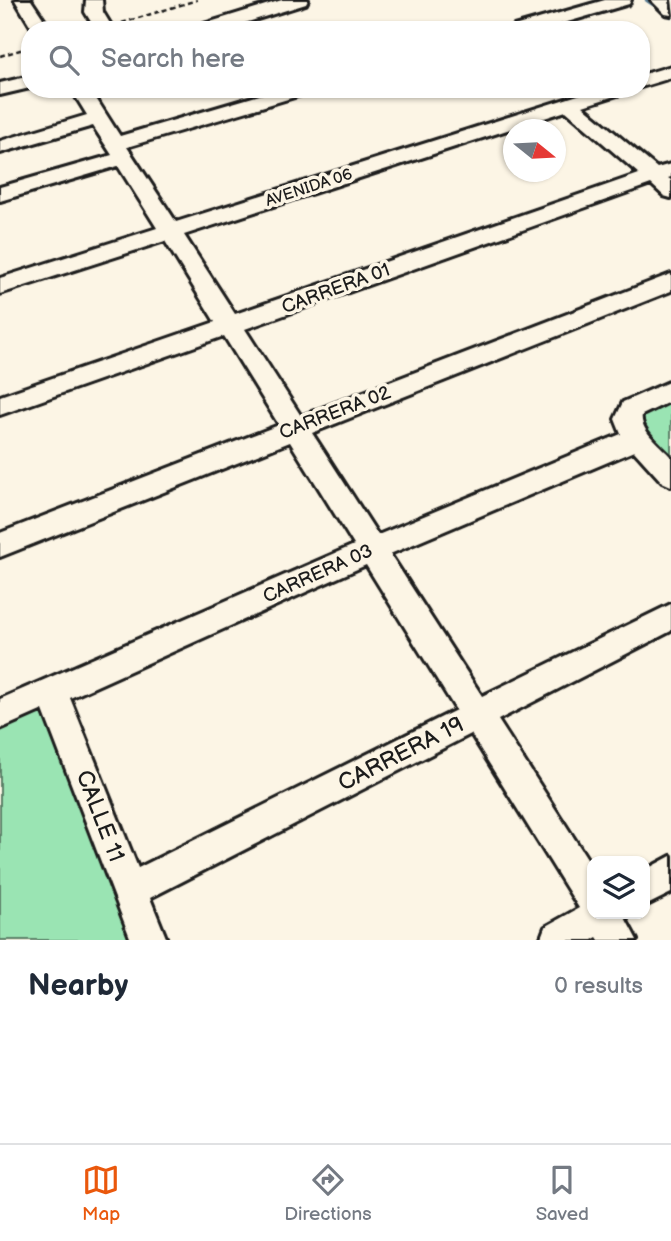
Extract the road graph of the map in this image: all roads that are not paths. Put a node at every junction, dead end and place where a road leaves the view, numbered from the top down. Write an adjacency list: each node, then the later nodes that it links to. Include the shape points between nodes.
1 (23, 0): 7 (street)
2 (94, 0): 8 (street)
3 (300, 0): 9 (street)
4 (622, 0): 10 (street)
5 (659, 0): 6 (street)
6 (671, 10)
7 (36, 21)
8 (100, 21)
9 (232, 21)
10 (551, 21)
11 (671, 72): 12 (street)
12 (650, 79)
13 (21, 84): 14 (street)
14 (0, 89)
15 (86, 98): 19 (street)
16 (275, 98): 21 (street)
17 (588, 98): 18 (street, AVENIDA 06)
18 (569, 104): 22 (street); 24 (street, AVENIDA 06)
19 (98, 118): 20 (street); 21 (street)
20 (0, 147)
21 (119, 151): 23 (street); 24 (street)
22 (665, 179): 27 (street, CARRERA 01)
23 (0, 194)
24 (170, 232): 26 (street, AVENIDA 06); 27 (street)
25 (671, 282): 30 (street, CARRERA 02)
26 (0, 286)
27 (231, 326): 29 (street, CARRERA 01); 30 (street)
28 (671, 390): 31 (street, via 632,409 628,419)
29 (0, 407)
30 (296, 429): 33 (street, CARRERA 02); 34 (street)
31 (638, 438): 32 (street); 34 (street, CARRERA 03)
32 (671, 475)
33 (0, 545)
34 (373, 549): 36 (street, CARRERA 03); 38 (street)
35 (671, 617): 38 (street, CARRERA 19)
36 (52, 691): 37 (street, CARRERA 03); 41 (street, CALLE 11)
37 (0, 715)
38 (477, 715): 41 (street, CARRERA 19); 42 (street)
39 (671, 873): 40 (street)
40 (650, 885)
41 (130, 890): 45 (street, CALLE 11)
42 (587, 890)
43 (594, 919): 46 (street)
44 (606, 919): 47 (street)
45 (149, 940)
46 (558, 940)
47 (619, 940)

